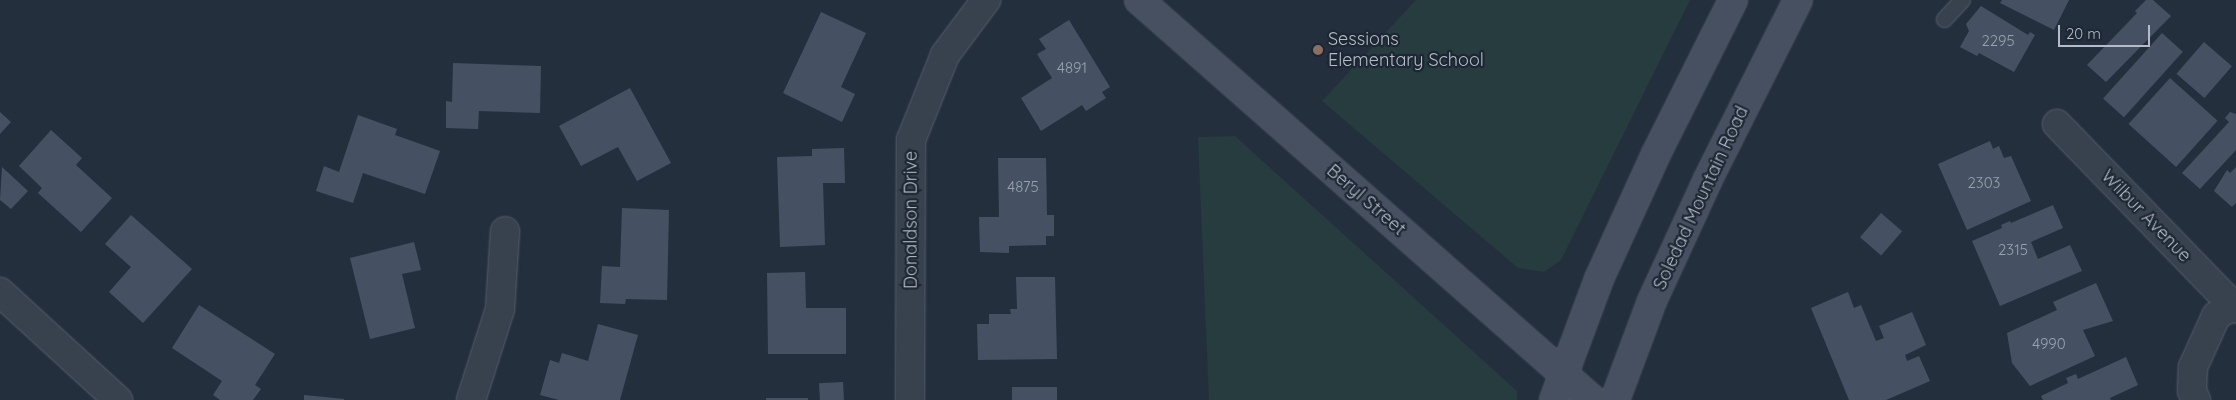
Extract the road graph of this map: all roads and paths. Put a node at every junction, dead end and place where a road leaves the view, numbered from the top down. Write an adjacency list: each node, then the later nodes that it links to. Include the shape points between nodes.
1 (986, 0): 14 (street, Donaldson Drive, via 945,55 911,140)
2 (1139, 0): 11 (main road, Beryl Street)
3 (1733, 0): 11 (main road, via 1656,154 1603,270)
4 (1798, 0): 17 (main road, Soledad Mountain Road, via 1704,188 1652,301)
5 (1962, 0): 6 (lane)
6 (1944, 20)
7 (2057, 124): 10 (street, Wilbur Avenue)
8 (505, 231): 13 (street, via 500,309)
9 (0, 292): 12 (street)
10 (2234, 307): 18 (street, via 2216,316 2193,367 2192,391)
11 (1563, 374): 15 (main road); 16 (main road, Beryl Street)
12 (118, 400)
13 (471, 400)
14 (910, 400)
15 (1554, 400)
16 (1593, 400)
17 (1615, 400)
18 (2196, 400)

